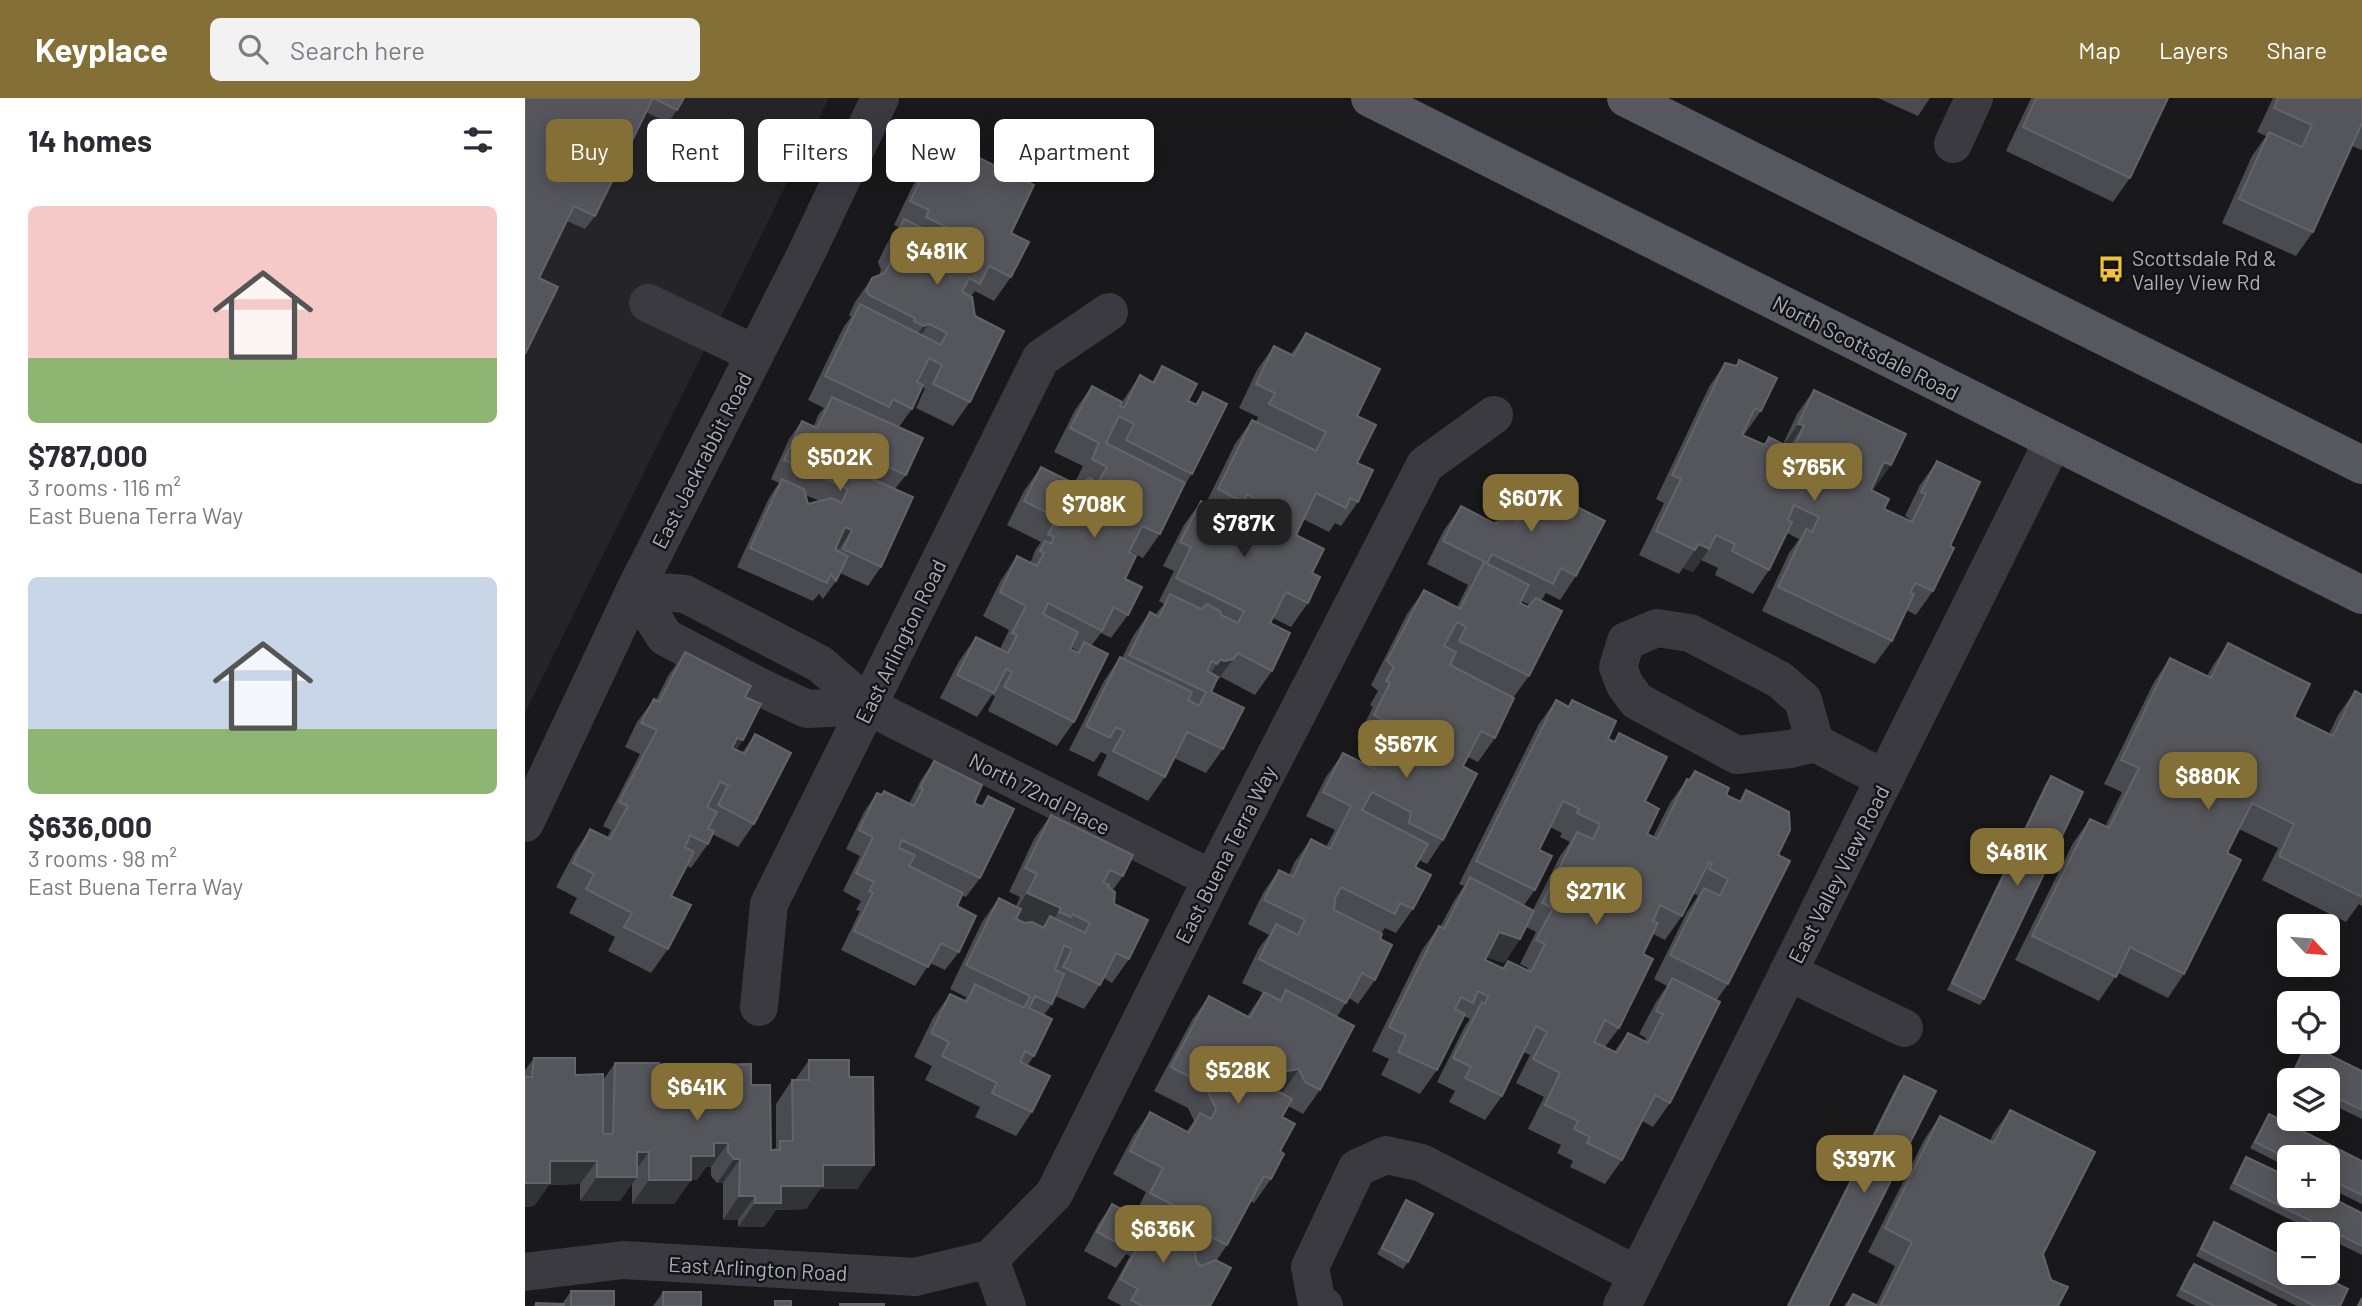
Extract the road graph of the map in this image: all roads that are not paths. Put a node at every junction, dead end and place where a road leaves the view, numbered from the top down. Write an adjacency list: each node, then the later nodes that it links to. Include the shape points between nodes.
1 (880, 98): 8 (street, East Jackrabbit Road)
2 (1370, 98): 10 (main road, North Scottsdale Road)
3 (1626, 98): 11 (main road)
4 (1974, 98): 5 (street)
5 (1953, 144)
6 (647, 303): 8 (street)
7 (1109, 312): 14 (street, East Arlington Road, via 1041,358)
8 (755, 354): 12 (street, East Jackrabbit Road)
9 (1494, 415): 18 (street, East Buena Terra Way, via 1425,465)
10 (2053, 441): 13 (main road, North Scottsdale Road); 16 (street, East Valley View Road)
11 (2362, 465)
12 (635, 590): 14 (street, North 72nd Place, via 665,637 760,687 807,709); 17 (street, East Jackrabbit Road)
13 (2362, 594)
14 (868, 706): 18 (street, North 72nd Place); 20 (street, East Arlington Road, via 769,904)
15 (1815, 743): 15 (street, via 1803,700 1780,680 1690,633 1657,628 1626,641 1618,667 1637,701 1737,755); 16 (street)
16 (1885, 779): 19 (street, East Valley View Road)
17 (525, 823)
18 (1212, 879): 22 (street, East Buena Terra Way, via 1054,1194)
19 (1788, 972): 21 (street); 24 (street, East Valley View Road)
20 (759, 1007)
21 (1904, 1028)
22 (990, 1259): 23 (street, East Arlington Road, via 915,1277 623,1260); 25 (street)
23 (525, 1272)
24 (1629, 1290): 26 (street, via 1422,1163 1386,1155 1357,1168 1310,1267 1316,1299)
25 (1007, 1306)
26 (1324, 1306)

